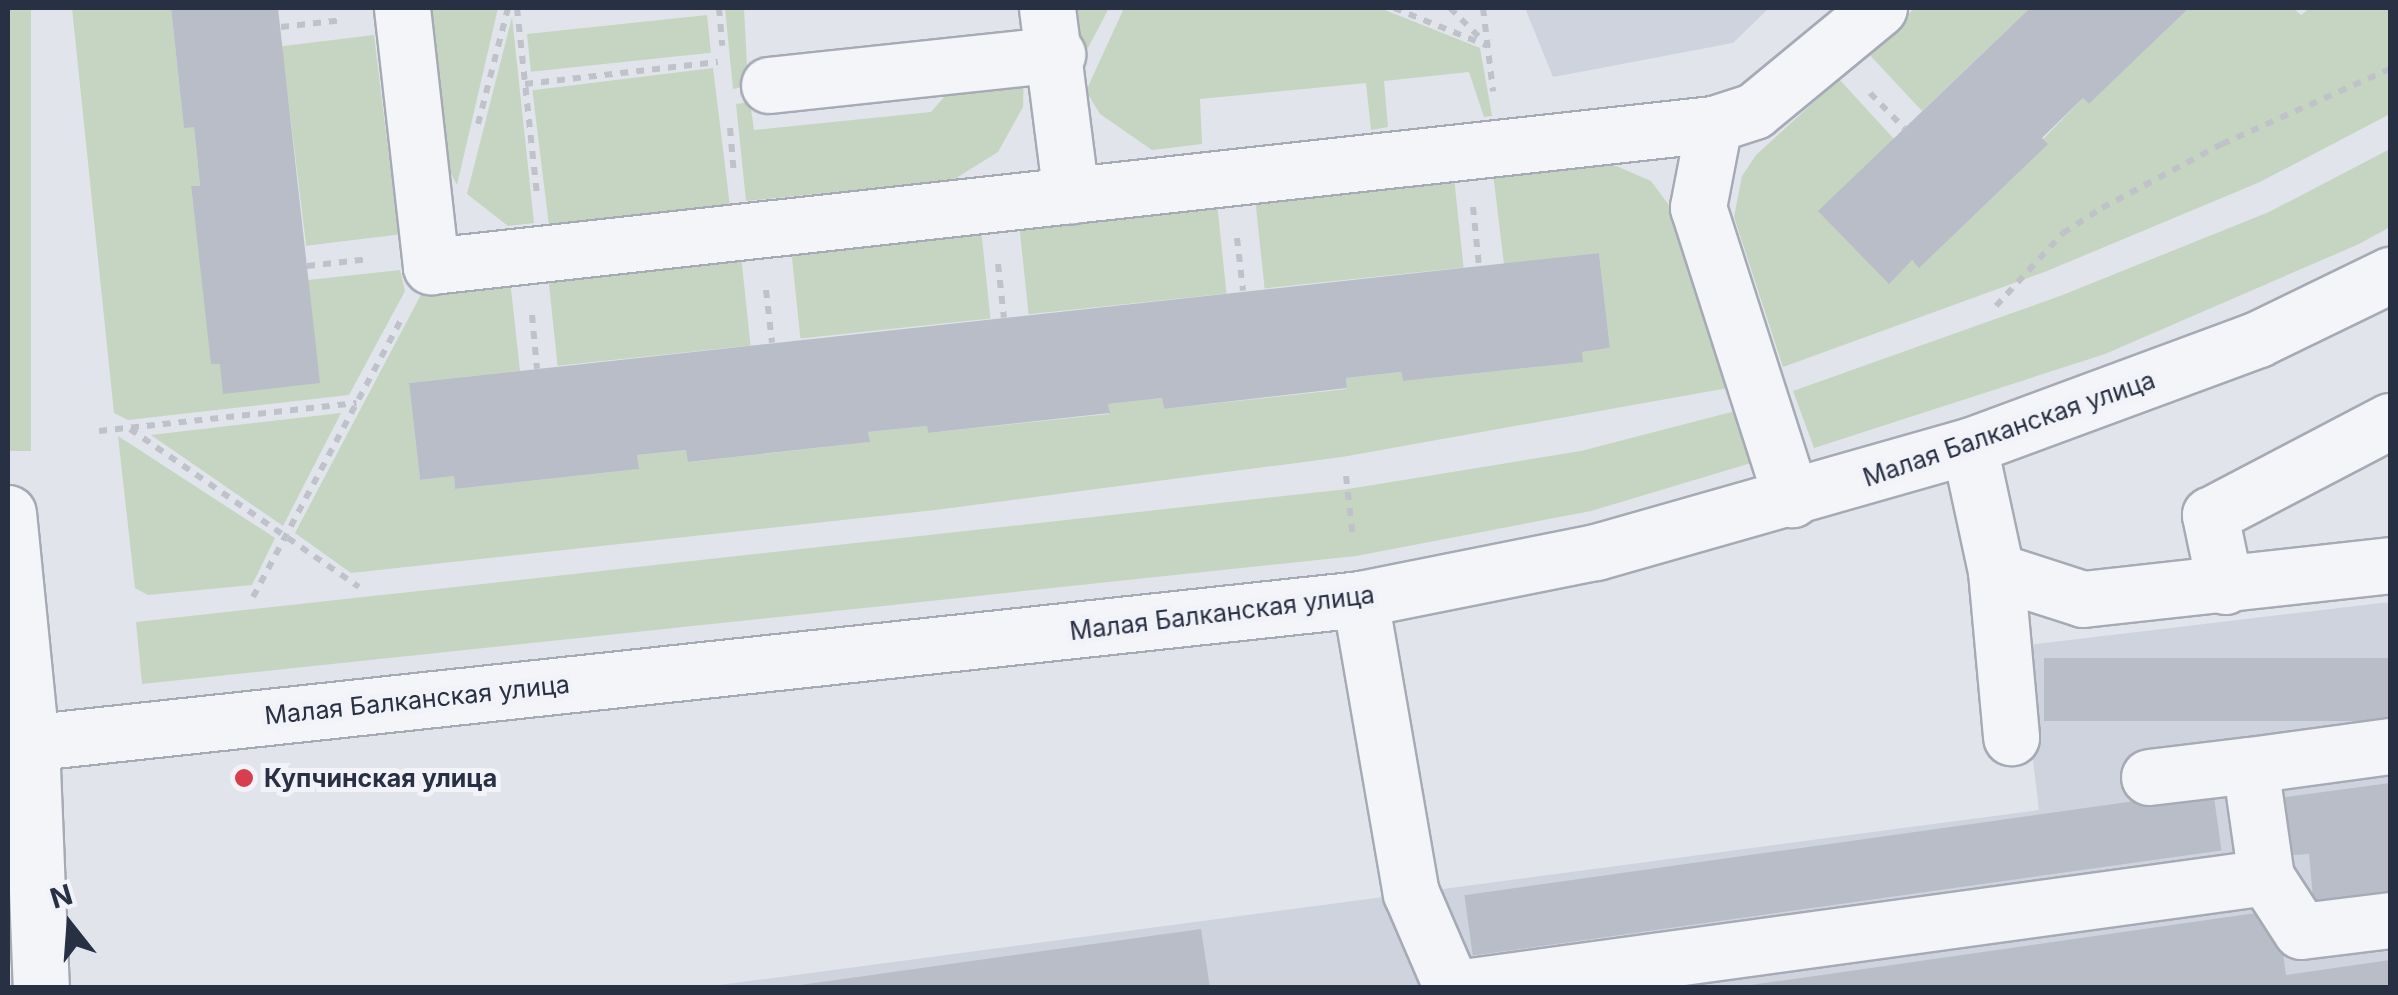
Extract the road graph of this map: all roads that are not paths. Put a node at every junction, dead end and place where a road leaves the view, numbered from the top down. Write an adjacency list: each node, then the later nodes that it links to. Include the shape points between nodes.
1 (402, 8): 6 (street, via 430,266)
2 (1880, 8): 5 (street, via 1754,112)
3 (1052, 30): 4 (street); 6 (street)
4 (746, 73)
5 (1714, 124): 6 (street); 10 (street, via 1698,208)
6 (1070, 195)
7 (2390, 275): 9 (street, Малая Балканская улица, via 2258,338)
8 (2390, 421): 14 (street, via 2210,515)
9 (1969, 446): 10 (street, Малая Балканская улица); 13 (street)
10 (1792, 500): 15 (street, Малая Балканская улица, via 1596,552)
11 (8, 513): 17 (street)
12 (2390, 565): 14 (street)
13 (1996, 570): 14 (street, via 2083,599); 16 (street)
14 (2224, 586)
15 (1360, 599): 17 (street, Малая Балканская улица); 24 (street, via 1411,894)
16 (2012, 737)
17 (19, 744): 23 (street)
18 (2390, 746): 19 (street)
19 (2250, 765): 20 (street); 21 (street)
20 (2149, 777)
21 (2266, 877): 22 (street, via 2300,931); 24 (street)
22 (2390, 920)
23 (41, 988)
24 (1454, 988)

